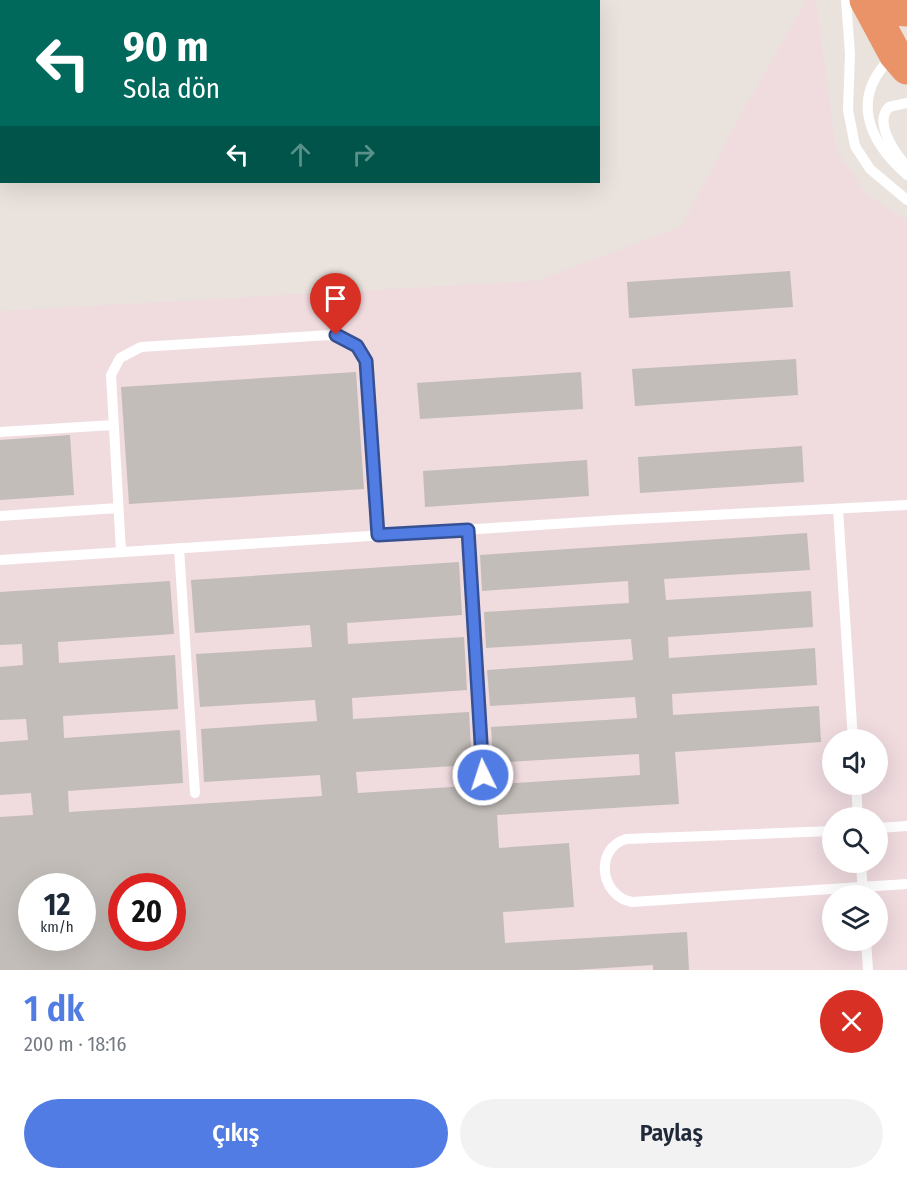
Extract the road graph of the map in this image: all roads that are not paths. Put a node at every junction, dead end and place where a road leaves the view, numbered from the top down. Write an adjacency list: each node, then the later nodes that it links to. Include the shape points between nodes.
1 (846, 0): 9 (lane, via 850,54 848,110 855,146 870,169)
2 (866, 0): 5 (highway)
3 (880, 0): 4 (highway, via 895,9)
4 (907, 10)
5 (903, 56): 8 (lane, via 875,80 868,96 868,112 876,144)
6 (907, 103): 7 (lane, via 889,107 883,120 886,134)
7 (907, 167)
8 (907, 175)
9 (907, 200)
10 (113, 425): 11 (lane); 13 (lane); 17 (lane, via 111,375 116,363 129,351 141,347 342,336 357,346 366,361)
11 (0, 432)
12 (907, 505): 14 (lane)
13 (118, 508): 15 (lane); 19 (lane)
14 (838, 509): 16 (lane); 21 (lane)
15 (0, 516)
16 (468, 530): 17 (lane); 22 (lane)
17 (378, 535): 18 (lane)
18 (179, 548): 19 (lane); 23 (lane)
19 (121, 552): 20 (lane)
20 (0, 560)
21 (852, 729)
22 (483, 775)
23 (195, 794)
24 (907, 826): 25 (lane)
25 (888, 827)
26 (822, 831): 29 (lane, via 626,839 615,843 606,857 607,884 614,895 632,902)
27 (907, 884): 28 (lane)
28 (888, 887)
29 (822, 893)
30 (867, 951): 31 (lane)
31 (868, 970)

